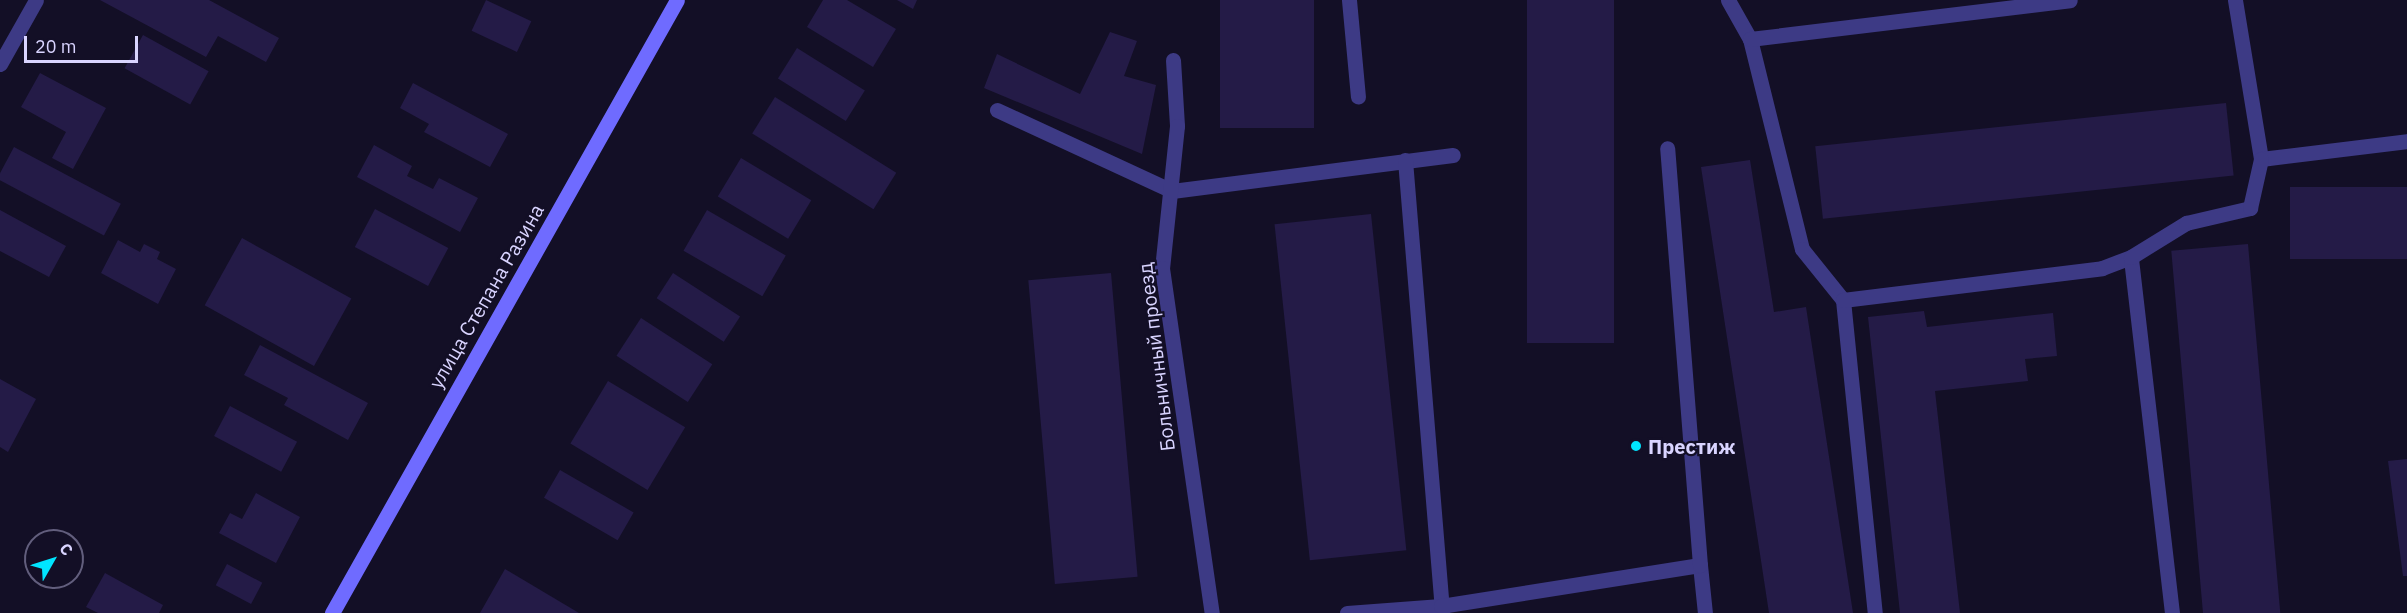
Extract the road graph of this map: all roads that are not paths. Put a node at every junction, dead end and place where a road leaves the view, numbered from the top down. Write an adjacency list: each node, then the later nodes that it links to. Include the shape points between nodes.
1 (36, 0): 9 (street)
2 (677, 0): 22 (main road, улица Степана Разина)
3 (1349, 0): 10 (street)
4 (1728, 0): 7 (street)
5 (2070, 0): 7 (street)
6 (2235, 0): 15 (street)
7 (1750, 39): 19 (street, via 1802,249)
8 (1173, 60): 17 (street, Больничный проезд, via 1177,126)
9 (0, 64)
10 (1358, 97)
11 (997, 111): 17 (street)
12 (2407, 141): 15 (street)
13 (1667, 148): 20 (street)
14 (1453, 155): 16 (street)
15 (2261, 159): 18 (street, via 2250,208 2186,223)
16 (1405, 160): 17 (street); 21 (street)
17 (1172, 191): 23 (street, Больничный проезд, via 1162,268)
18 (2132, 257): 19 (street, via 2102,268); 27 (street)
19 (1844, 300): 26 (street)
20 (1700, 566): 21 (street); 25 (street)
21 (1442, 609): 24 (street)
22 (332, 613)
23 (1212, 613)
24 (1347, 613)
25 (1706, 613)
26 (1875, 613)
27 (2172, 613)

